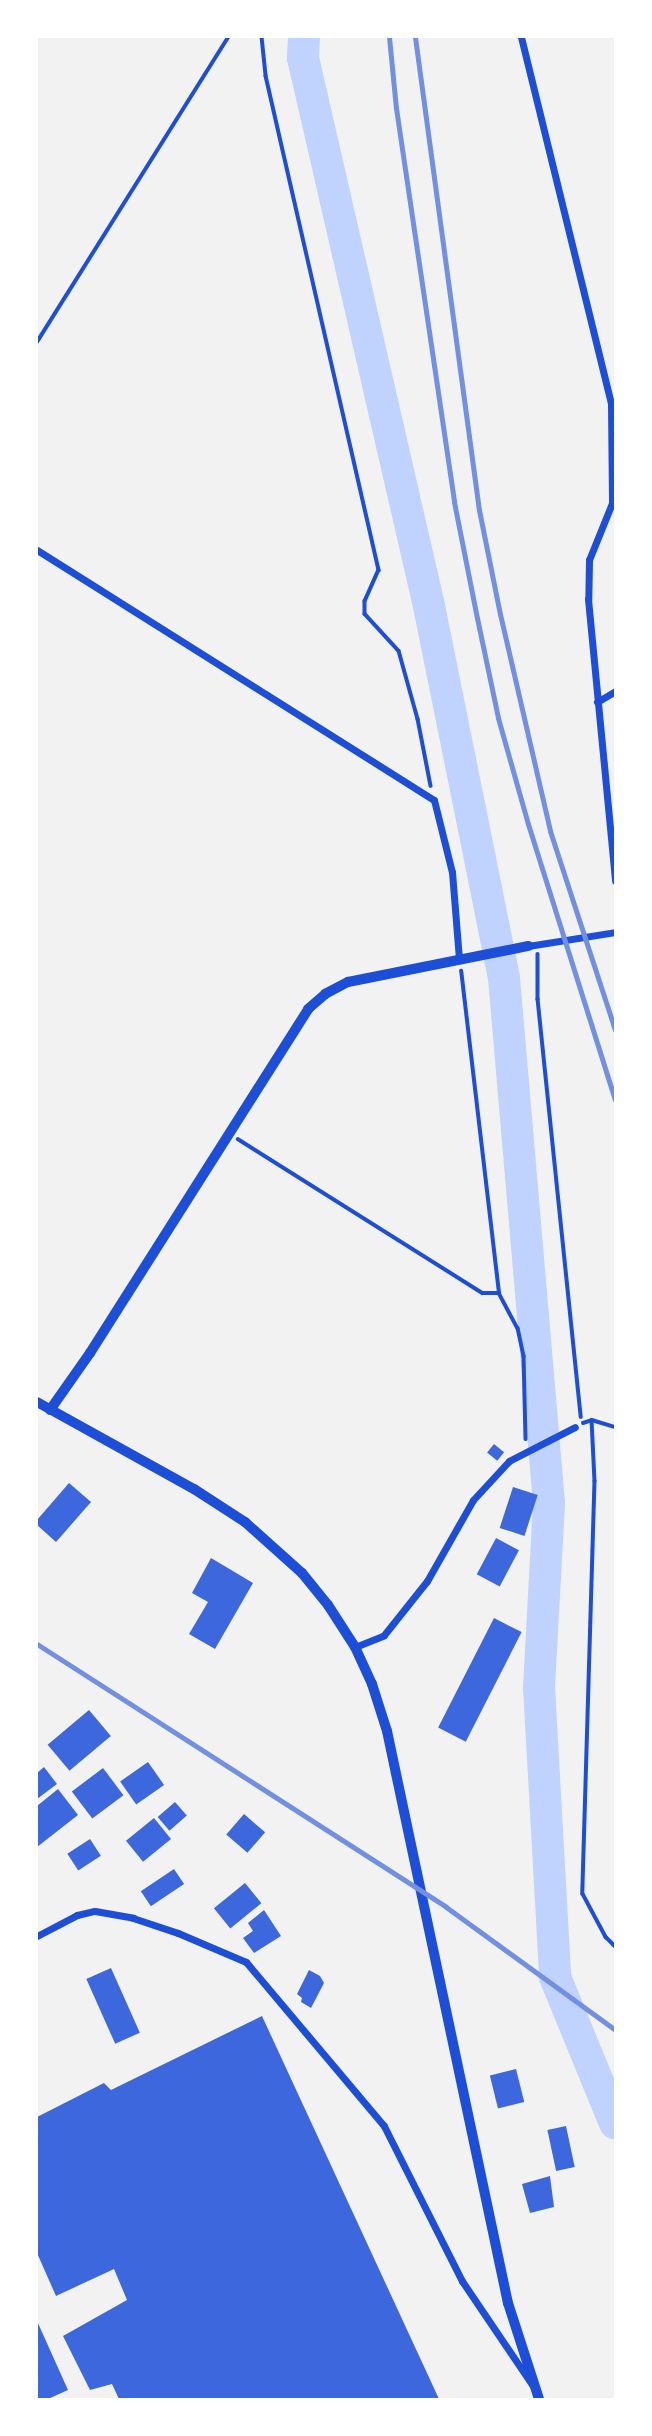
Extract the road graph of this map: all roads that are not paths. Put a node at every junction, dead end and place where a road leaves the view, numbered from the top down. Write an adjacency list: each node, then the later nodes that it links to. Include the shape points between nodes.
1 (521, 37): 4 (street, via 611,404 612,503 589,560)
2 (37, 551): 8 (street, via 434,800 452,872)
3 (615, 691): 4 (street)
4 (597, 702): 5 (street)
5 (615, 881)
6 (615, 932): 7 (street)
7 (533, 946): 8 (street)
8 (459, 959): 10 (street, via 348,982 308,1009)
9 (37, 1402): 10 (street)
10 (50, 1410): 12 (street, via 245,1522 302,1573)
11 (579, 1426): 12 (street, via 509,1461 473,1500 428,1581 384,1635)
12 (355, 1647): 14 (street, via 387,1731 508,2303)
13 (37, 1936): 14 (street, via 94,1911 167,1929 246,1962 384,2126 462,2281)
14 (537, 2394)

